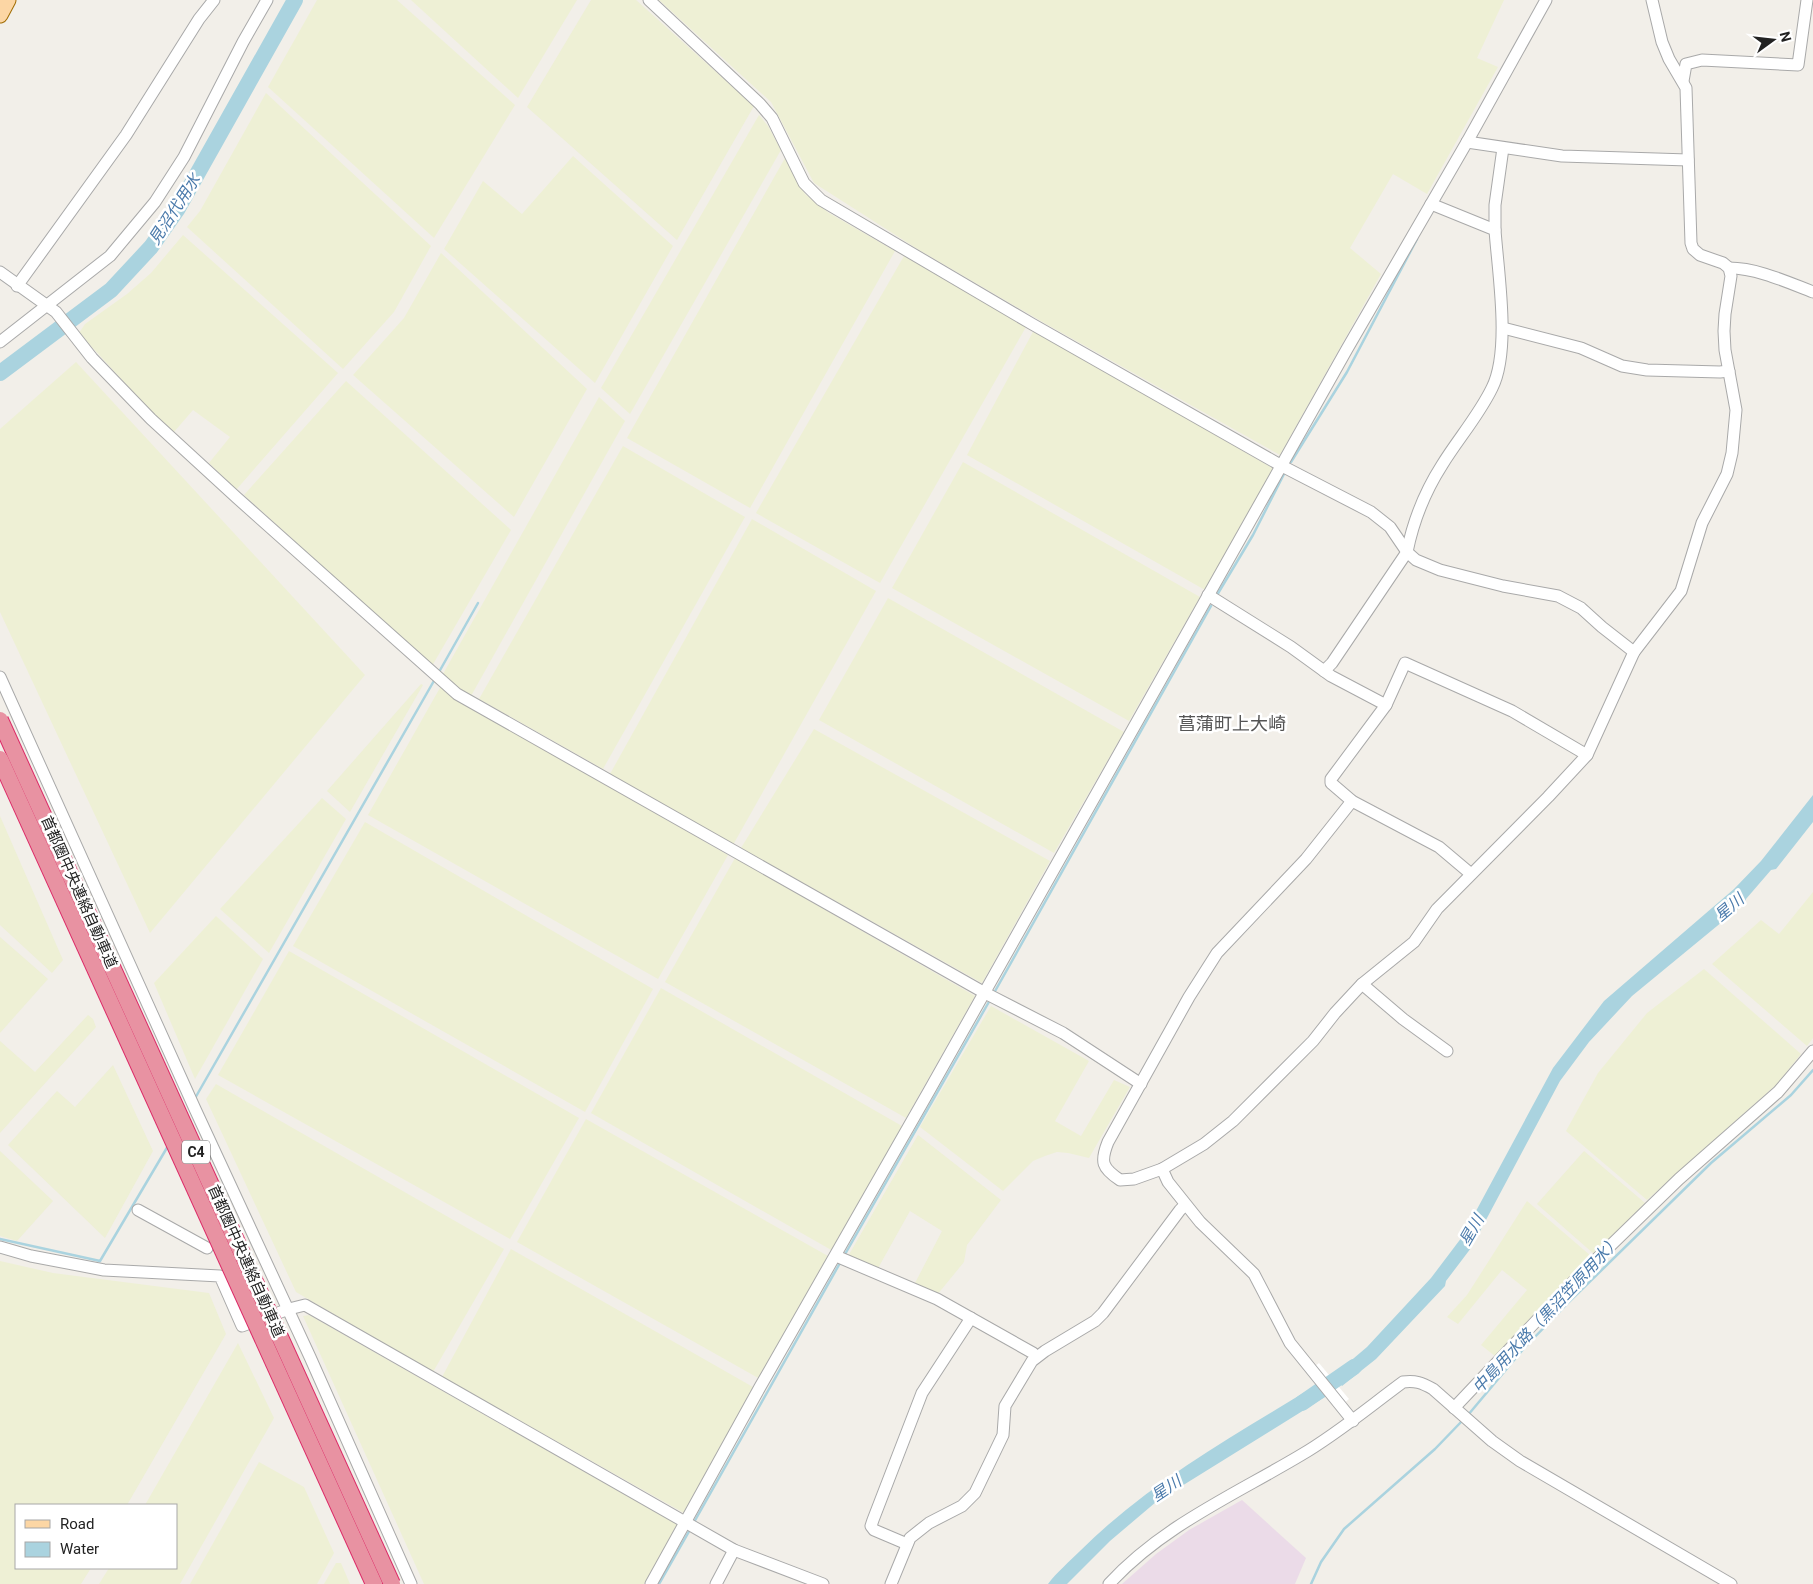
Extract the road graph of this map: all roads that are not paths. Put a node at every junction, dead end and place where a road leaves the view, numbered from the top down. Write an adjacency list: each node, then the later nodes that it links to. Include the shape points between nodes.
1 (8, 0): 8 (main road)
2 (214, 0): 17 (street, via 126,135)
3 (268, 0): 19 (street, via 184,157 155,202 110,256)
4 (649, 0): 23 (street, via 760,104 772,118 804,183 821,200)
5 (1546, 0): 10 (street)
6 (1652, 0): 9 (street, via 1662,42)
7 (1807, 0): 9 (street, via 1798,65 1702,60 1686,64)
8 (0, 14)
9 (1683, 81): 12 (street, via 1687,96)
10 (1467, 142): 11 (street); 13 (street)
11 (1503, 148): 12 (street, via 1562,156); 14 (street)
12 (1688, 160): 15 (street, via 1690,243 1700,255)
13 (1431, 204): 14 (street); 23 (street)
14 (1495, 230): 20 (street)
15 (1729, 268): 18 (street, via 1757,272); 22 (street, via 1731,276 1724,314)
16 (0, 272): 17 (street)
17 (17, 286): 19 (street)
18 (1813, 292)
19 (52, 308): 21 (street); 36 (street, via 92,358 151,420 457,694)
20 (1503, 328): 22 (street, via 1581,348 1622,366 1647,370); 24 (street, via 1498,370 1492,388 1433,481)
21 (0, 342)
22 (1729, 371): 26 (street, via 1736,410 1727,474 1702,524 1681,591)
23 (1282, 466): 24 (street, via 1381,518); 25 (street)
24 (1407, 552): 26 (street, via 1416,560 1440,570 1558,596 1581,608); 27 (street)
25 (1208, 596): 27 (street); 36 (street)
26 (1634, 652): 31 (street)
27 (1324, 671): 29 (street)
28 (0, 677): 46 (street)
29 (1386, 705): 31 (street, via 1405,663 1512,711); 33 (street, via 1331,779 1331,783)
30 (0, 720): 55 (highway, 首都圏中央連絡自動車道 / C4, bridge)
31 (1587, 755): 34 (street)
32 (0, 758): 54 (highway, 首都圏中央連絡自動車道 / C4, bridge)
33 (1352, 802): 34 (street, via 1439,847); 39 (street, via 1306,859 1217,953)
34 (1471, 874): 35 (street, via 1438,909 1414,942)
35 (1362, 984): 37 (street, via 1403,1020); 40 (street, via 1313,1041 1233,1121)
36 (985, 993): 39 (street, via 1063,1033); 45 (street)
37 (1447, 1051)
38 (1812, 1054): 49 (street, via 1778,1092 1679,1179 1573,1282)
39 (1141, 1084): 40 (street, via 1108,1142 1103,1163 1120,1180)
40 (1162, 1170): 41 (street)
41 (1186, 1205): 48 (street, via 1103,1313); 50 (street, via 1254,1274 1290,1343)
42 (138, 1210): 44 (street)
43 (0, 1246): 46 (street, via 31,1256 104,1270 220,1276 242,1326)
44 (206, 1248)
45 (836, 1256): 47 (street, via 937,1299); 51 (street)
46 (288, 1309): 51 (street, via 305,1305); 56 (street)
47 (971, 1318): 48 (street); 52 (street, via 922,1393 871,1526)
48 (1036, 1356): 52 (street, via 1005,1406 1004,1435 975,1493 962,1506 917,1531)
49 (1457, 1410): 50 (street, via 1433,1389 1423,1383 1409,1381 1403,1382); 62 (street, via 1520,1461)
50 (1354, 1421): 61 (street, via 1300,1456 1184,1521 1140,1554)
51 (686, 1522): 53 (street); 57 (street)
52 (907, 1544): 60 (street)
53 (734, 1550): 58 (street); 59 (street)
54 (374, 1584)
55 (392, 1584)
56 (411, 1584)
57 (651, 1584)
58 (716, 1584)
59 (823, 1584)
60 (891, 1584)
61 (1109, 1584)
62 (1731, 1584)

